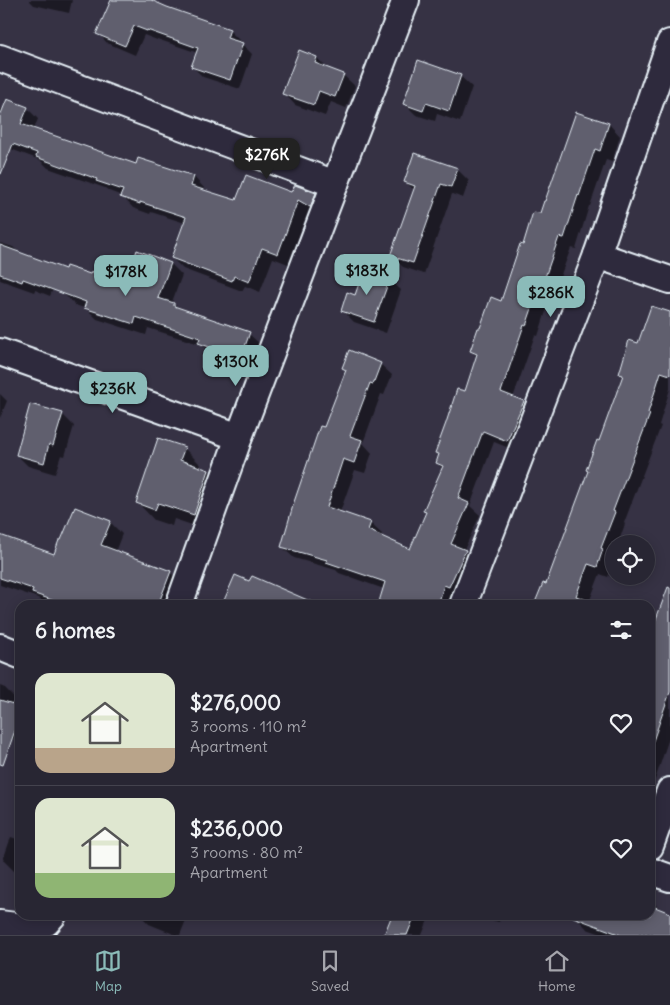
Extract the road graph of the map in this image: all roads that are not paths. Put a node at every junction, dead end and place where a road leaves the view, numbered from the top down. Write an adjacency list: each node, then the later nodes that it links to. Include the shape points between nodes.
1 (406, 0): 4 (street)
2 (670, 43): 5 (street)
3 (0, 58): 4 (street)
4 (335, 184): 8 (street)
5 (597, 255): 6 (street); 10 (street)
6 (670, 280)
7 (0, 352): 8 (street)
8 (239, 437): 9 (street)
9 (181, 600)
10 (465, 600)
11 (0, 647): 12 (street)
12 (15, 653)
13 (670, 791): 14 (street)
14 (655, 832)
15 (655, 873): 16 (street)
16 (670, 878)
17 (49, 920): 18 (street, via 23,927)
18 (0, 924)

